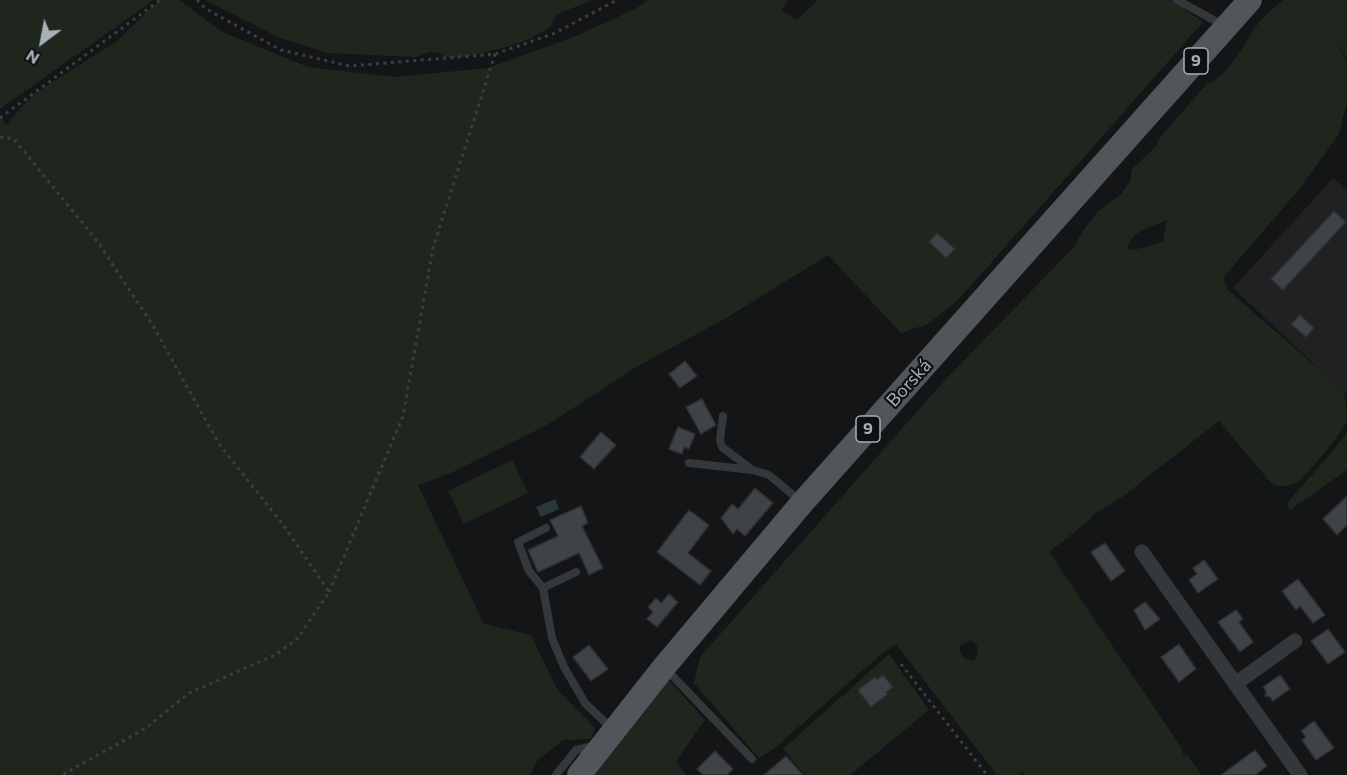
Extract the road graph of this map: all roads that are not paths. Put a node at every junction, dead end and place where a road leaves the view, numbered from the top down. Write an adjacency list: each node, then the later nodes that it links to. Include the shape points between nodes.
1 (1177, 0): 3 (lane)
2 (1250, 0): 3 (main road, Borská / 9)
3 (1227, 26): 7 (main road, Borská / 9)
4 (723, 416): 6 (lane, via 722,447)
5 (689, 463): 6 (lane)
6 (753, 470): 7 (lane, via 769,475)
7 (802, 503): 13 (main road, Borská / 9)
8 (546, 528): 11 (lane, via 518,542 529,571)
9 (1142, 552): 14 (street)
10 (576, 572): 11 (lane)
11 (543, 588): 15 (lane, via 552,638 564,667)
12 (1295, 641): 14 (street)
13 (664, 667): 15 (main road, Borská / 9); 16 (lane)
14 (1235, 684): 19 (street)
15 (608, 737): 17 (lane, via 576,750); 18 (main road, Borská / 9)
16 (752, 759)
17 (556, 775)
18 (579, 775)
19 (1300, 775)

